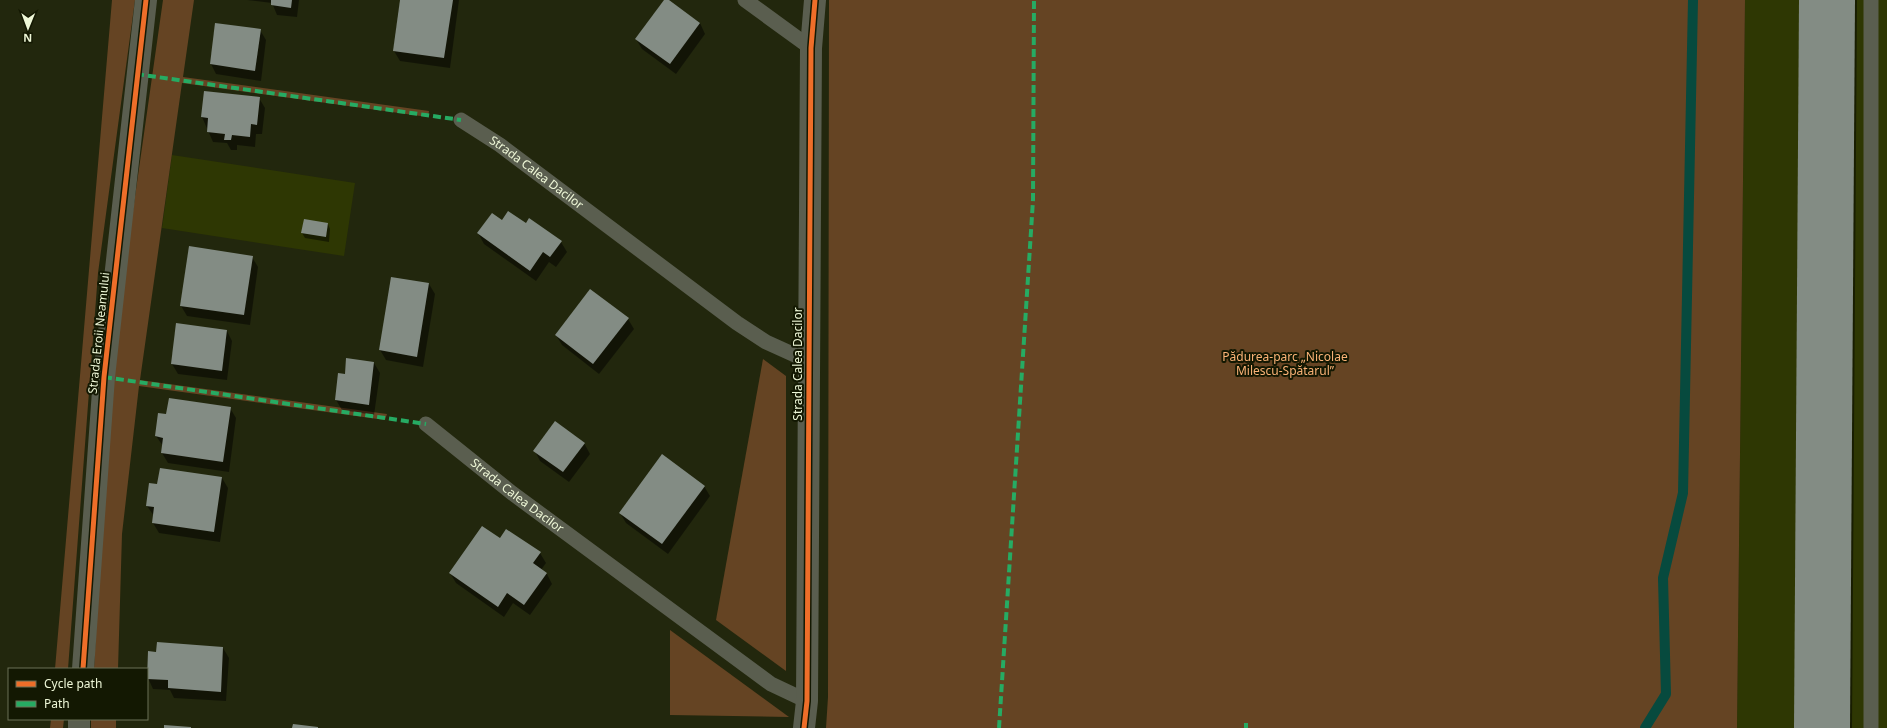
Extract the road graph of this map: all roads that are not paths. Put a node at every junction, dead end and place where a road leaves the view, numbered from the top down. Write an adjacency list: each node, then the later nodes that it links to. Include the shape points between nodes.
1 (146, 0): 9 (street, Strada Eroii Neamului, via 104,377)
2 (745, 0): 5 (lane)
3 (815, 0): 5 (street, Strada Calea Dacilor)
4 (1872, 0): 12 (lane)
5 (811, 48): 7 (street, Strada Calea Dacilor)
6 (460, 120): 7 (lane, Strada Calea Dacilor, via 500,146 737,324 766,342)
7 (808, 361): 10 (street, Strada Calea Dacilor)
8 (426, 424): 10 (lane, Strada Calea Dacilor, via 512,493 771,684)
9 (83, 668)
10 (807, 701): 11 (street, Strada Calea Dacilor)
11 (804, 728)
12 (1871, 728)

